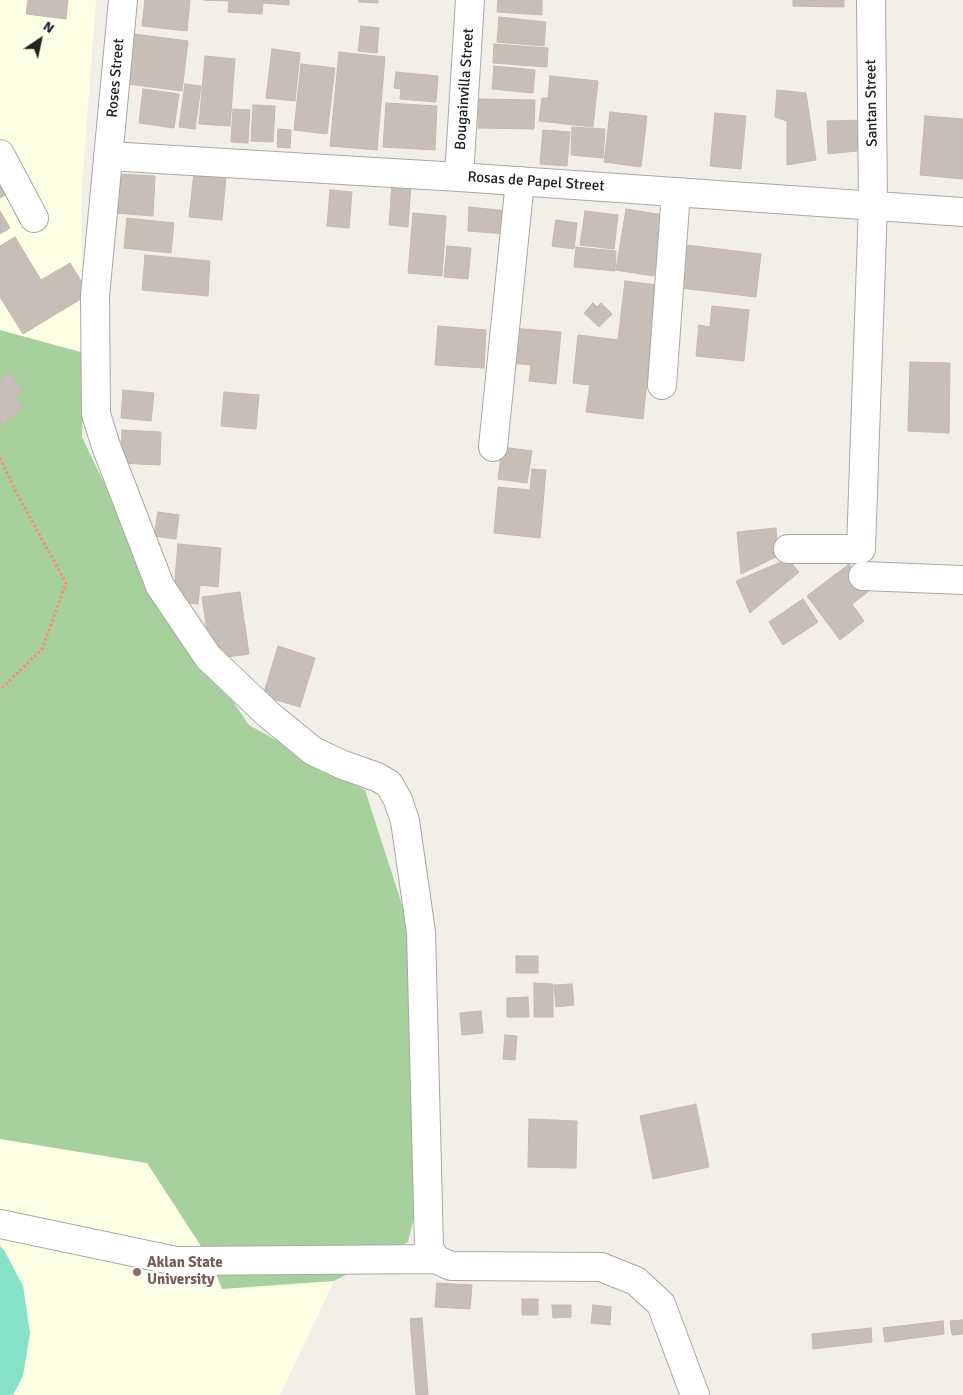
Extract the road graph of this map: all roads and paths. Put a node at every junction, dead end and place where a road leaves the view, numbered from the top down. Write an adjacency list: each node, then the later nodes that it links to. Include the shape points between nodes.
1 (123, 0): 5 (street, Roses Street)
2 (470, 0): 6 (street, Bougainvilla Street)
3 (871, 0): 9 (street, Santan Street)
4 (0, 154): 11 (street)
5 (108, 156): 6 (street, Rosas de Papel Street); 20 (street, Roses Street, via 95,296 96,414 160,586 208,657 313,751 389,784 405,821 422,932 429,1248)
6 (459, 177): 7 (street, Rosas de Papel Street)
7 (520, 181): 8 (street, Rosas de Papel Street); 13 (street)
8 (676, 192): 9 (street, Rosas de Papel Street); 12 (street)
9 (873, 205): 10 (street, Rosas de Papel Street); 15 (street, Santan Street, via 861,549)
10 (963, 212)
11 (34, 218)
12 (662, 385)
13 (493, 447)
14 (0, 458): 18 (path, via 16,494 66,583 42,649)
15 (788, 549)
16 (863, 576): 17 (street)
17 (963, 580)
18 (0, 690)
19 (0, 1224): 20 (street, via 176,1261)
20 (435, 1259): 21 (street, via 451,1266 602,1268 636,1281 661,1304)
21 (695, 1395)

